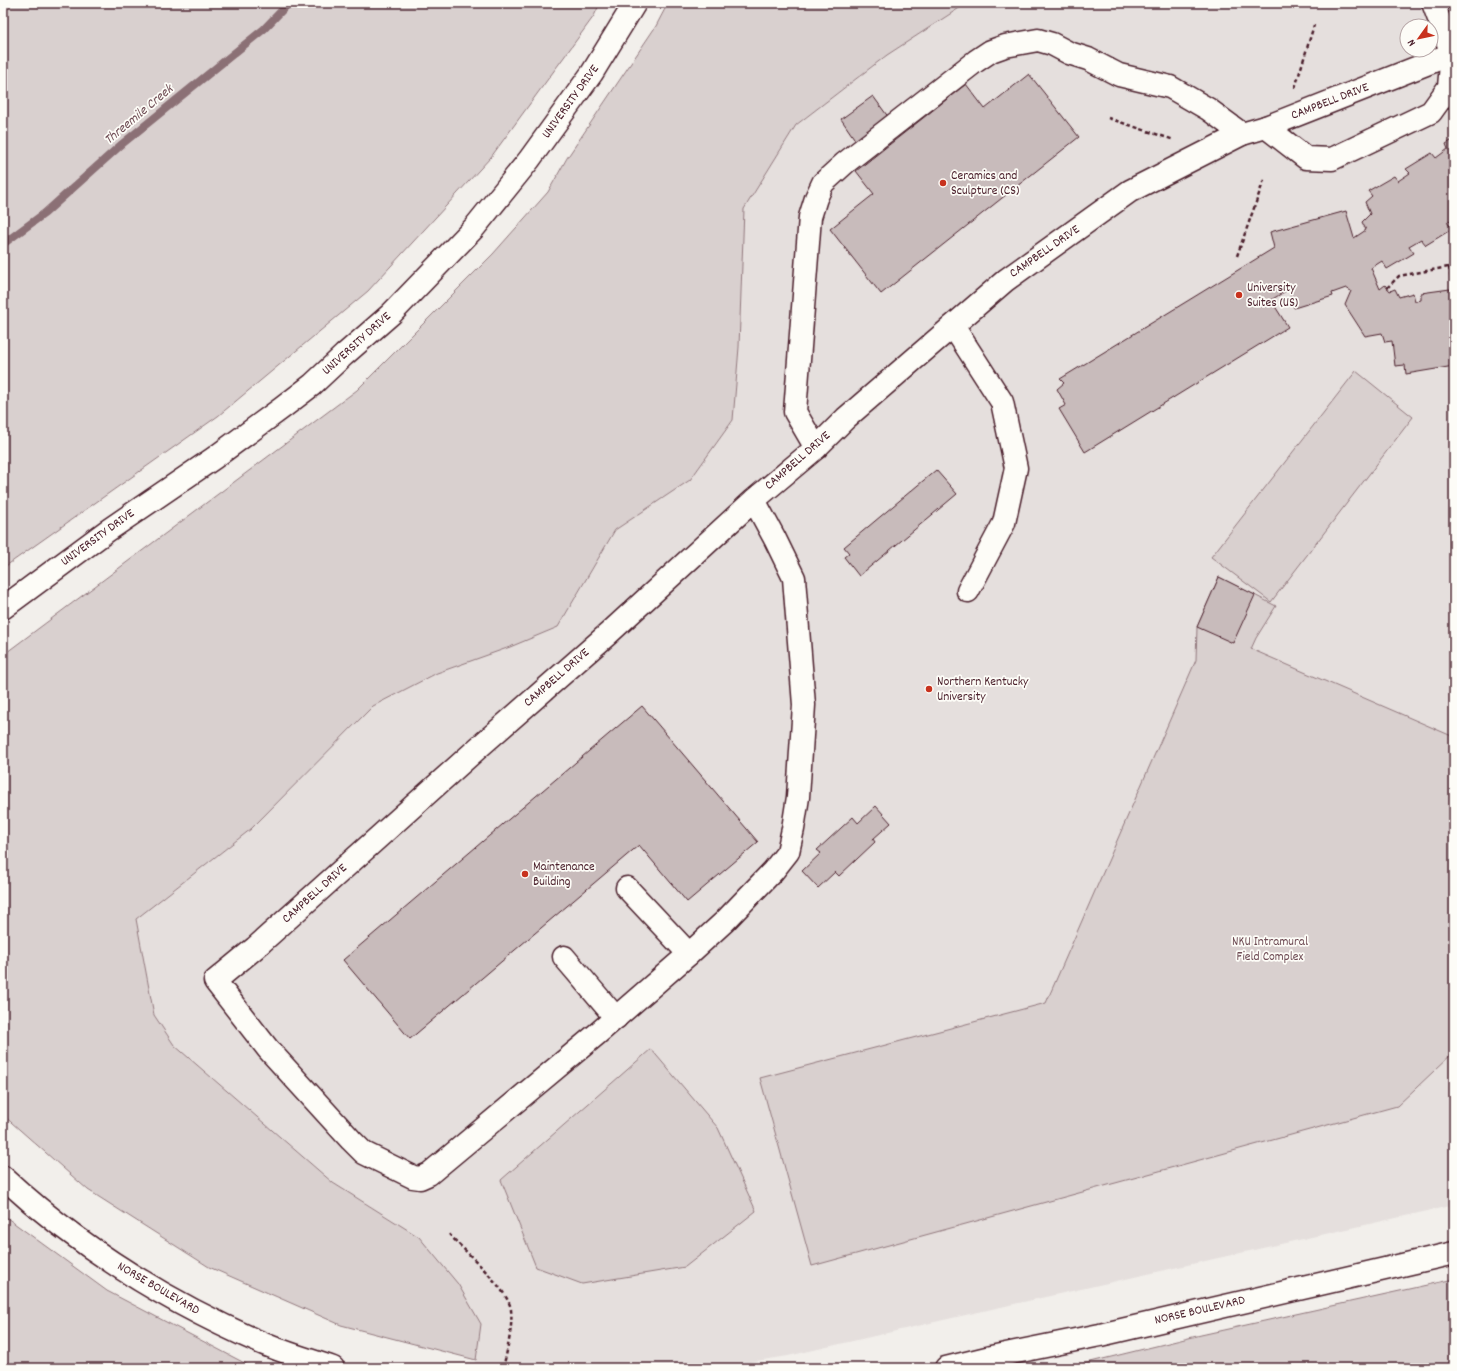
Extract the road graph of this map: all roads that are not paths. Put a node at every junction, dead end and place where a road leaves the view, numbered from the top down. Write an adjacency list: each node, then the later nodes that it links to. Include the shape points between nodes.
1 (635, 3): 10 (street, UNIVERSITY DRIVE, via 592,73 529,160 474,228 391,314 312,385 282,408)
2 (1433, 3): 3 (street)
3 (1453, 54): 4 (street, CAMPBELL DRIVE); 4 (street, via 1449,87 1431,112 1332,159 1306,158)
4 (1276, 123): 5 (street, CAMPBELL DRIVE)
5 (1242, 134): 6 (street, CAMPBELL DRIVE, via 1130,191 1006,280); 7 (street, via 1208,109 1170,87 1119,75 1088,59 1038,40 1005,46 976,61 845,163 823,183 816,198 810,217 795,412)
6 (953, 326): 7 (street, CAMPBELL DRIVE, via 846,418); 9 (street, via 1002,402 1016,468 1004,523)
7 (816, 448): 8 (street, CAMPBELL DRIVE)
8 (754, 500): 12 (street, via 794,578 804,705 797,803 788,852 724,922); 14 (street, CAMPBELL DRIVE, via 608,634 255,948 214,981 268,1049 351,1140 364,1152 413,1177 420,1178 429,1174)
9 (968, 591)
10 (3, 608)
11 (627, 888): 12 (street)
12 (689, 954): 14 (street)
13 (564, 957): 14 (street)
14 (616, 1018)
15 (3, 1177): 17 (street, NORSE BOULEVARD, via 57,1223 153,1288 208,1318 265,1344)
16 (1454, 1253): 18 (street, NORSE BOULEVARD)
17 (332, 1368)
18 (946, 1368)

